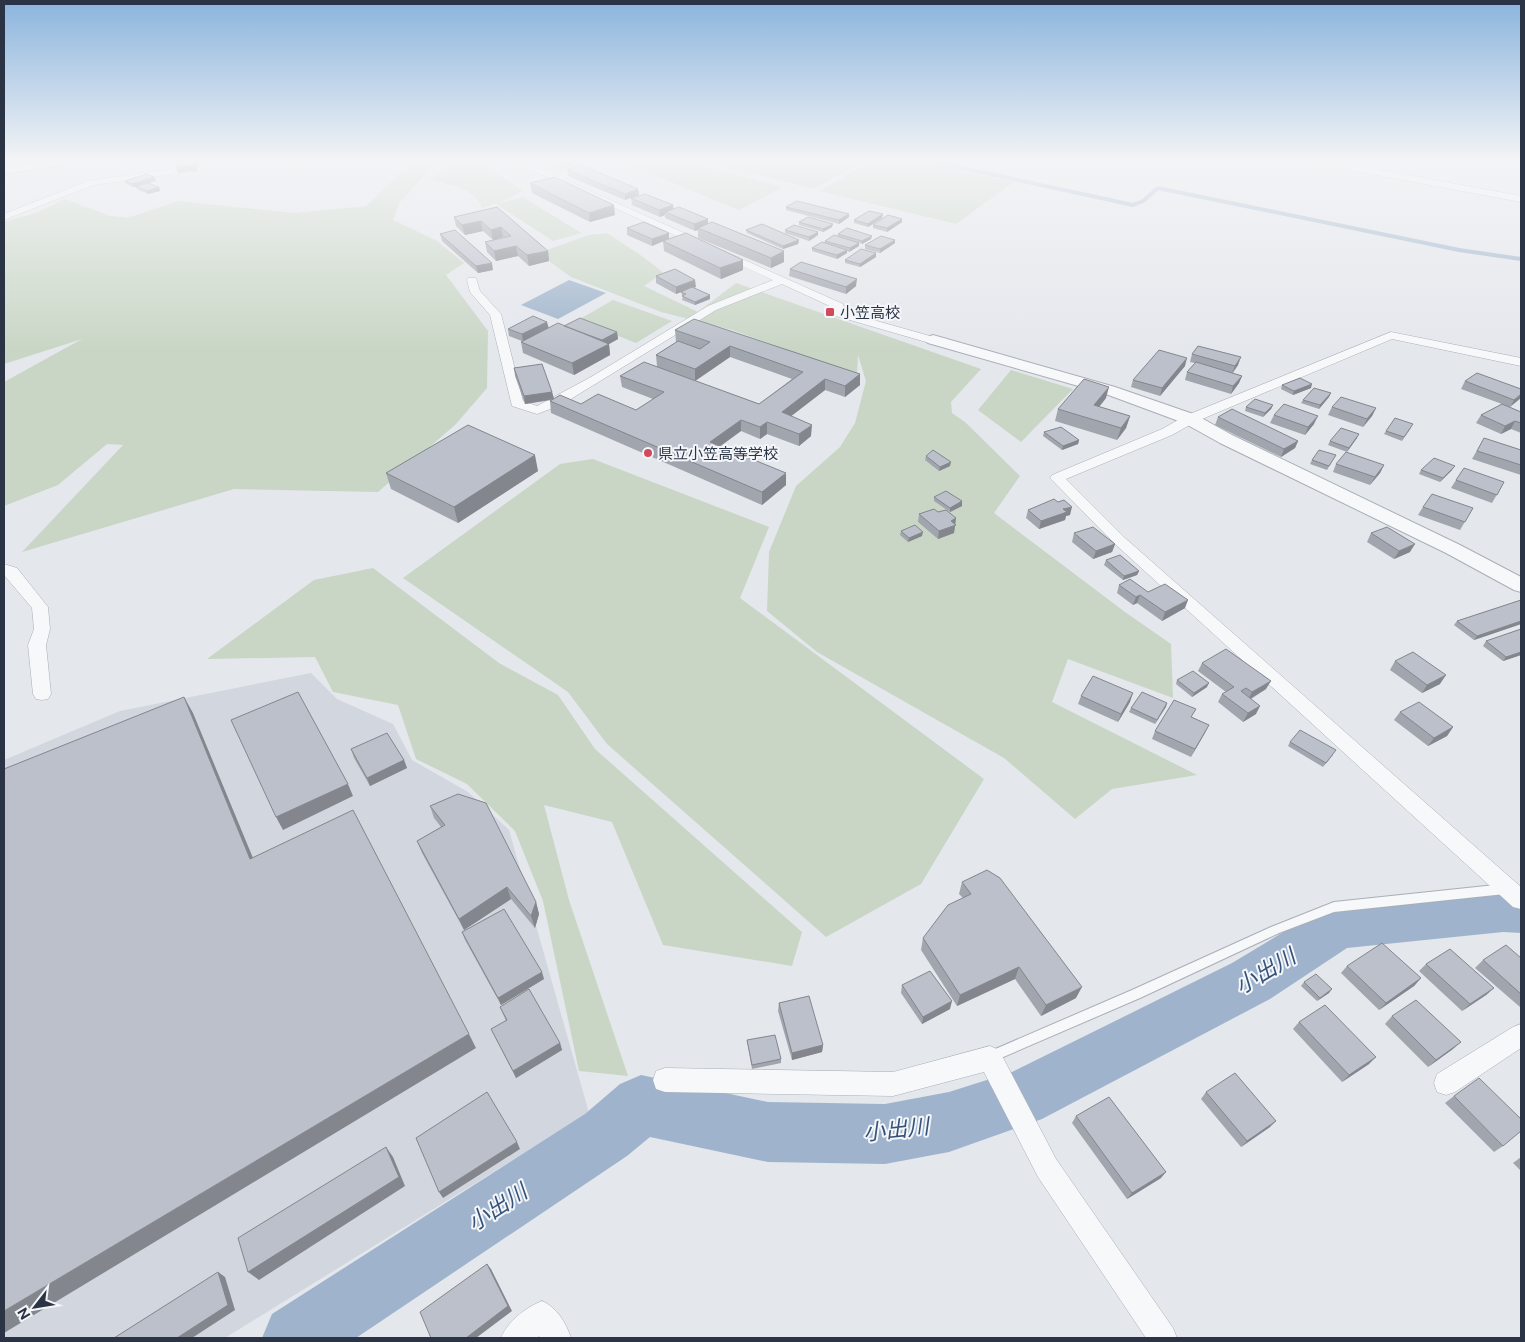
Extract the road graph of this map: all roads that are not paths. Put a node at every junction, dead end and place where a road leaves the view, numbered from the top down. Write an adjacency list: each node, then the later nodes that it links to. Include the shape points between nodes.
1 (659, 224): 3 (street)
2 (472, 280): 3 (street, via 475,292 495,314 517,403 537,410 596,380 712,308)
3 (783, 280): 4 (street, via 839,306 840,314)
4 (933, 340): 6 (street, via 1109,390)
5 (1521, 362): 6 (street, via 1391,335)
6 (1190, 419): 8 (street); 10 (street, via 1167,432 1057,478 1120,542)
7 (4, 569): 9 (street, via 11,572 40,607 42,629 37,645)
8 (1521, 585)
9 (42, 694)
10 (1516, 894): 12 (lane, via 1334,907 1275,930 1136,994)
11 (1521, 1035): 14 (street)
12 (996, 1068): 13 (street, via 893,1084); 17 (street, via 1047,1168)
13 (665, 1080)
14 (1446, 1083)
15 (515, 1338): 16 (street, via 542,1315)
16 (557, 1338)
17 (1163, 1338)

